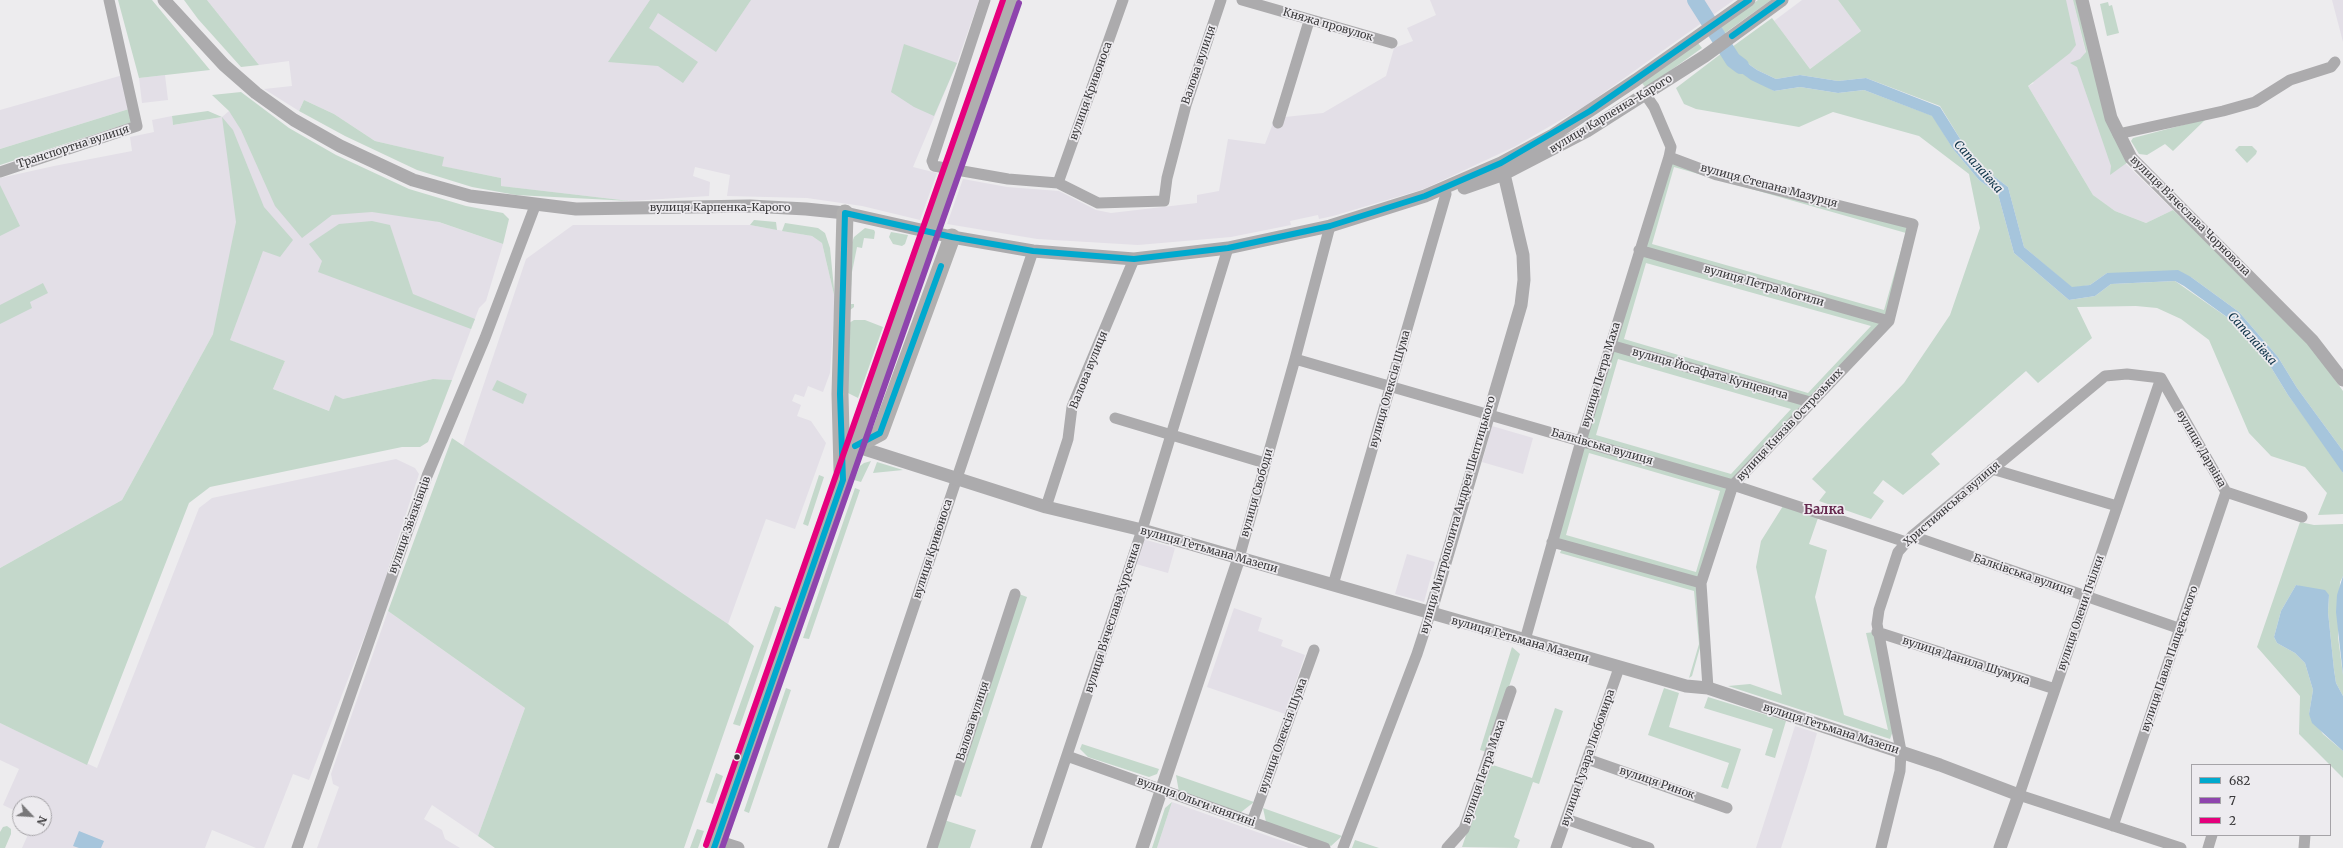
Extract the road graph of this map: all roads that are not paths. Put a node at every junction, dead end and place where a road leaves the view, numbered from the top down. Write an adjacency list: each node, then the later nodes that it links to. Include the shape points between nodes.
1 (110, 0): 19 (street, Транспортна вулиця, via 137,126)
2 (164, 0): 24 (street, вулиця Карпенка-Карого, via 224,65 256,93 294,120 340,146 413,180 470,196)
3 (985, 0): 21 (street, via 939,150 932,161 934,166 1008,179)
4 (1011, 0): 43 (main road, bridge)
5 (1123, 0): 21 (street, вулиця Кривоноса)
6 (1222, 0): 21 (street, Валова вулиця, via 1186,105 1167,178 1164,202 1098,203)
7 (1242, 0): 11 (street, Княжа провулок)
8 (1749, 0): 14 (street, вулиця Карпенка-Карого)
9 (1782, 0): 15 (street, вулиця Карпенка-Карого, via 1705,56)
10 (2082, 0): 17 (street, вулиця Вʼячеслава Чорновола, via 2110,118)
11 (1309, 21): 12 (street, Княжа провулок); 16 (street)
12 (1392, 43)
13 (2335, 62): 17 (street, via 2331,67 2290,80 2255,102)
14 (1636, 80): 15 (street); 23 (street, вулиця Карпенка-Карого, via 1553,135 1501,163)
15 (1645, 94): 18 (street, via 1654,106 1671,146); 20 (street, вулиця Карпенка-Карого, via 1587,131)
16 (1278, 123)
17 (2118, 134): 36 (street, вулиця Вʼячеслава Чорновола, via 2131,158 2312,340)
18 (1669, 157): 29 (street, вулиця Петра Маха); 32 (street, вулиця Степана Мазурця, via 1717,175 1913,224)
19 (0, 172)
20 (1504, 174): 22 (street, вулиця Карпенка-Карого); 39 (street, вулиця Митрополита Андрея Шептицького, via 1522,255 1524,280 1521,305)
21 (1058, 183)
22 (1446, 194): 23 (street, вулиця Карпенка-Карого); 37 (street, вулиця Олексія Шума)
23 (1425, 196): 26 (street, вулиця Карпенка-Карого)
24 (535, 206): 25 (street, вулиця Карпенка-Карого, via 576,209 750,206); 82 (street, вулиця Звʼязківців, via 485,338 427,476)
25 (845, 213): 27 (street, вулиця Карпенка-Карого); 47 (main road, via 840,394)
26 (1330, 226): 28 (street, вулиця Карпенка-Карого); 34 (street, вулиця Свободи)
27 (952, 237): 30 (street, вулиця Карпенка-Карого); 43 (main road, via 880,433)
28 (1228, 248): 31 (street, вулиця Карпенка-Карого); 41 (street, вулиця Вʼячеслава Хурсенка)
29 (1639, 250): 32 (street, вулиця Петра Могили); 33 (street, вулиця Петра Маха)
30 (1033, 251): 31 (street, вулиця Карпенка-Карого); 46 (street, вулиця Кривоноса)
31 (1134, 259): 51 (street, Валова вулиця, via 1072,407 1068,439)
32 (1889, 321): 38 (street, вулиця Князів Острозьких)
33 (1610, 345): 38 (street, вулиця Йосафата Кунцевича); 42 (street, вулиця Петра Маха)
34 (1295, 359): 37 (street, Балківська вулиця); 44 (street, вулиця Свободи)
35 (2161, 378): 45 (street, Християнська вулиця, via 2127,374 2105,376); 49 (street, вулиця Дарвіна); 50 (street, вулиця Олени Пчілки)
36 (2343, 380)
37 (1391, 386): 39 (street, Балківська вулиця); 58 (street, вулиця Олексія Шума)
38 (1810, 402): 48 (street, вулиця Князів Острозьких)
39 (1488, 414): 42 (street, Балківська вулиця); 61 (street, вулиця Митрополита Андрея Шептицького)
40 (1115, 418): 41 (street)
41 (1171, 434): 44 (street); 53 (street, вулиця Вʼячеслава Хурсенка)
42 (1580, 441): 48 (street, Балківська вулиця); 55 (street, вулиця Петра Маха)
43 (855, 446): 46 (street, вулиця Гетьмана Мазепи); 47 (main road)
44 (1265, 463): 56 (street, вулиця Свободи)
45 (1992, 468): 50 (street); 54 (street, Християнська вулиця)
46 (956, 479): 51 (street, вулиця Гетьмана Мазепи); 84 (street, вулиця Кривоноса)
47 (843, 480): 81 (main road)
48 (1733, 485): 54 (street, Балківська вулиця); 57 (street, вулиця Князів Острозьких)
49 (2226, 492): 52 (street, вулиця Дарвіна); 62 (street, вулиця Павла Пащевського)
50 (2117, 506): 60 (street, вулиця Олени Пчілки)
51 (1046, 507): 53 (street, вулиця Гетьмана Мазепи)
52 (2302, 517)
53 (1142, 530): 56 (street, вулиця Гетьмана Мазепи); 71 (street, вулиця Вʼячеслава Хурсенка)
54 (1909, 539): 60 (street, Балківська вулиця); 63 (street, Християнська вулиця, via 1894,563 1879,610)
55 (1552, 542): 57 (street); 64 (street, вулиця Петра Маха)
56 (1239, 558): 58 (street, вулиця Гетьмана Мазепи); 73 (street, вулиця Свободи)
57 (1701, 583): 67 (street, вулиця Князів Острозьких)
58 (1332, 585): 61 (street, вулиця Гетьмана Мазепи)
59 (1015, 594): 85 (street, Валова вулиця)
60 (2086, 597): 62 (street, Балківська вулиця); 68 (street, вулиця Олени Пчілки)
61 (1430, 614): 64 (street, вулиця Гетьмана Мазепи); 89 (street, вулиця Митрополита Андрея Шептицького)
62 (2181, 629): 78 (street, вулиця Павла Пащевського)
63 (1877, 632): 68 (street, вулиця Данила Шумука); 70 (street, Християнська вулиця)
64 (1525, 640): 66 (street, вулиця Гетьмана Мазепи)
65 (1314, 650): 77 (street, вулиця Олексія Шума)
66 (1619, 668): 67 (street, вулиця Гетьмана Мазепи, via 1686,686); 72 (street, вулиця Гузара Любомира)
67 (1708, 688): 70 (street, вулиця Гетьмана Мазепи)
68 (2055, 689): 74 (street, вулиця Олени Пчілки)
69 (1511, 691): 90 (street, вулиця Петра Маха, via 1464,829)
70 (1901, 752): 74 (street, вулиця Гетьмана Мазепи); 93 (street, Християнська вулиця, via 1900,771)
71 (1067, 756): 73 (street, вулиця Ольги княгині); 86 (street, вулиця Вʼячеслава Хурсенка)
72 (1587, 759): 75 (street, вулиця Ринок); 76 (street, вулиця Гузара Любомира)
73 (1161, 790): 77 (street, вулиця Ольги княгині); 87 (street, вулиця Свободи)
74 (2019, 795): 78 (street, вулиця Гетьмана Мазепи); 94 (street, вулиця Олени Пчілки)
75 (1727, 808)
76 (1566, 819): 91 (street, вулиця Гузара Любомира); 92 (street)
77 (1252, 822): 88 (street, вулиця Ольги княгині)
78 (2113, 826): 95 (street, вулиця Гетьмана Мазепи)
79 (2212, 836): 96 (street)
80 (2305, 836): 97 (street)
81 (715, 844): 83 (street)
82 (297, 848)
83 (738, 848)
84 (833, 848)
85 (932, 848)
86 (1036, 848)
87 (1142, 848)
88 (1325, 848)
89 (1343, 848)
90 (1446, 848)
91 (1556, 848)
92 (1649, 848)
93 (1881, 848)
94 (2000, 848)
95 (2181, 848)
96 (2208, 848)
97 (2304, 848)

